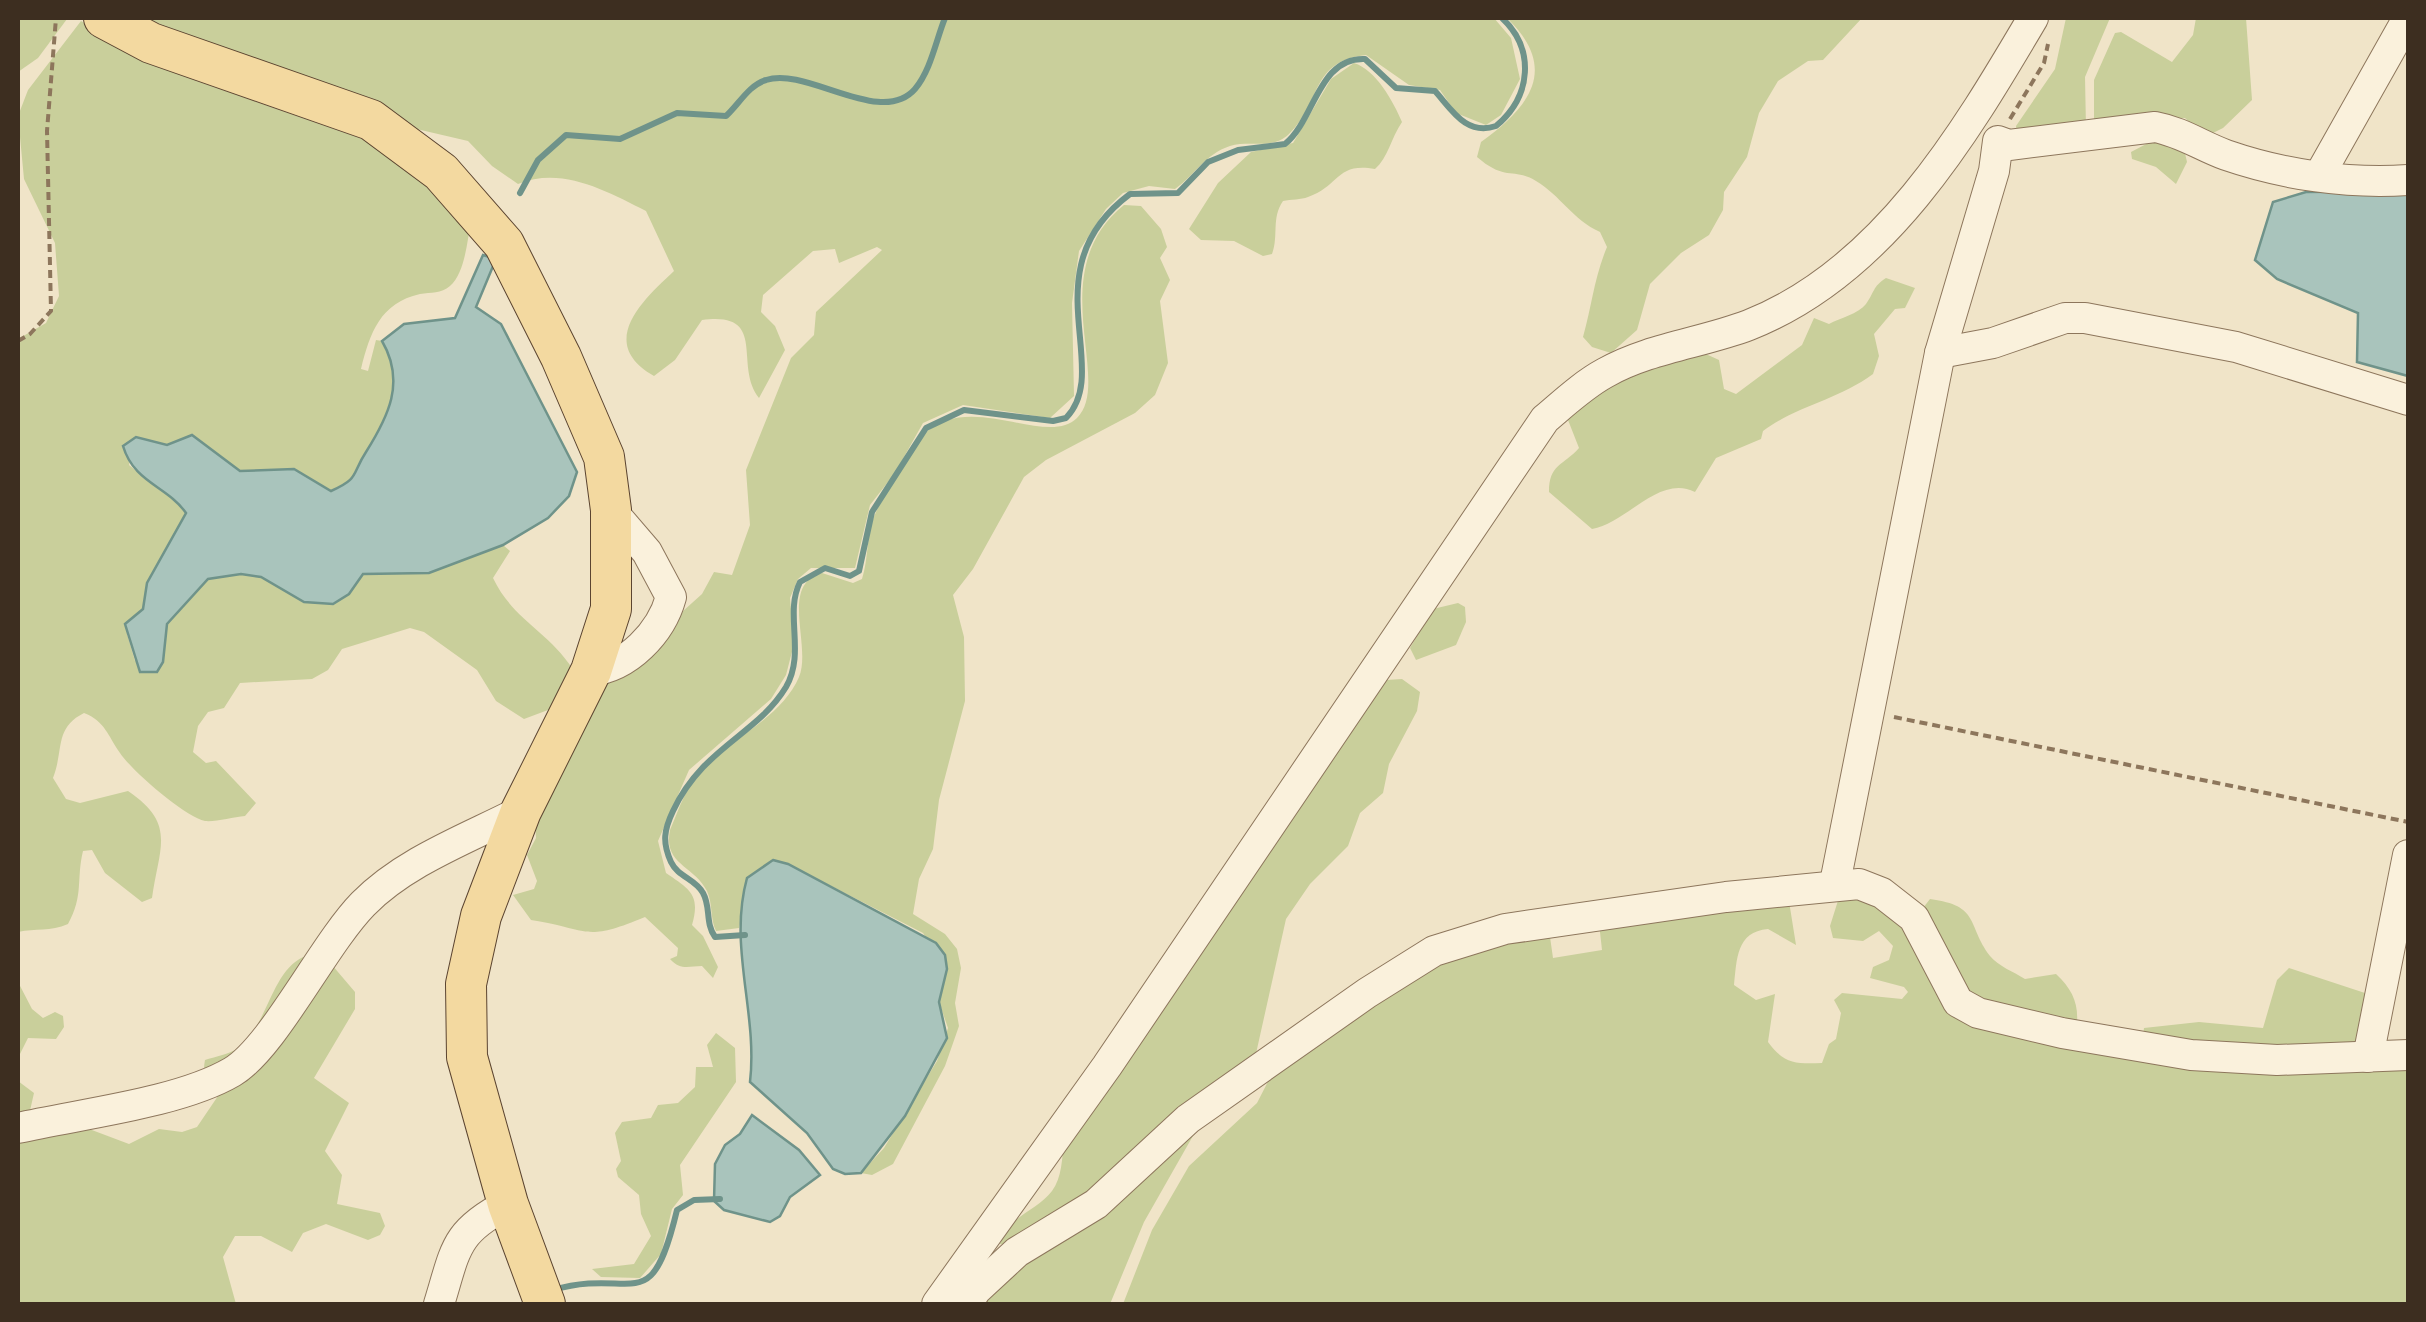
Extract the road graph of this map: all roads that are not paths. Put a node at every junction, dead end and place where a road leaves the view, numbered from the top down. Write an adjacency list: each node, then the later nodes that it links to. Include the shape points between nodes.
1 (2408, 18): 4 (street)
2 (123, 23): 8 (main road, via 371,120 441,172 504,244 553,341 604,457)
3 (2040, 27): 19 (street, via 1924,185 1825,282 1748,325 1607,372 1545,419 1107,1066)
4 (2319, 176): 5 (street); 6 (street, via 2222,154 2155,127 2009,145 1998,140)
5 (2408, 180)
6 (1940, 353): 7 (street, via 2085,318 2236,347); 12 (street)
7 (2408, 400)
8 (611, 510): 9 (main road, via 610,609); 9 (street, via 647,552 671,597 638,648 609,669)
9 (592, 671): 10 (main road)
10 (522, 812): 15 (street, via 411,868 364,902 235,1071 202,1086); 16 (main road, via 481,916 466,984 467,1057)
11 (2408, 855): 14 (street)
12 (1834, 883): 14 (street, via 1872,888 1903,907 1926,934 1958,1002 1978,1013 2190,1055); 20 (street, via 1506,929 1434,951 1188,1118 1096,1204 992,1273)
13 (2408, 1055): 14 (street)
14 (2368, 1056)
15 (18, 1128)
16 (508, 1204): 17 (main road); 18 (street, via 474,1222 458,1244)
17 (540, 1289)
18 (439, 1304)
19 (937, 1304)
20 (967, 1304)

